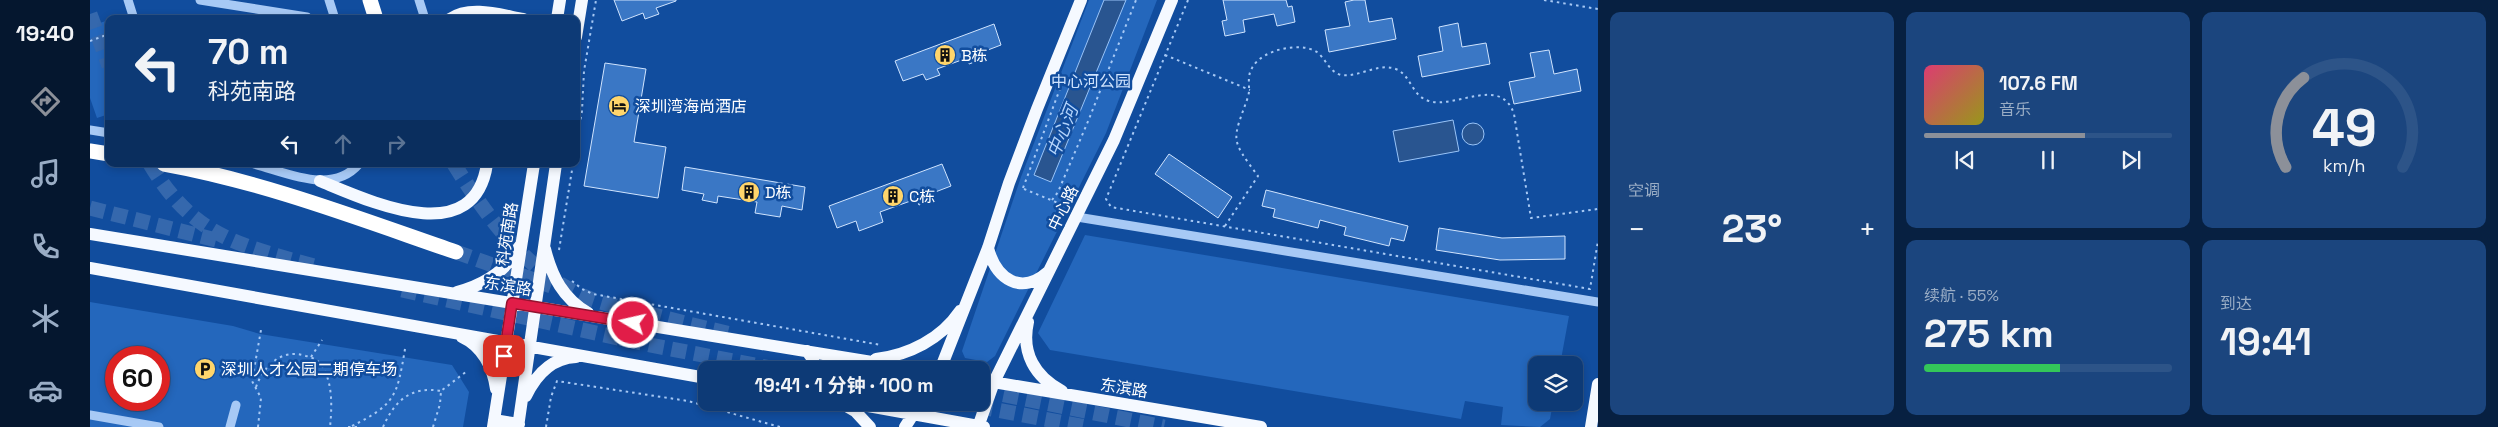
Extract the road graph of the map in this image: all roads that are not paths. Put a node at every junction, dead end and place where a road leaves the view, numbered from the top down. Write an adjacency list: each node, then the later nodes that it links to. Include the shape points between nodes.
1 (128, 0): 12 (street)
2 (200, 0): 11 (street)
3 (268, 0): 11 (street)
4 (329, 0): 14 (street)
5 (370, 0): 15 (highway)
6 (419, 0): 16 (street)
7 (560, 0): 19 (main road)
8 (582, 0): 20 (main road)
9 (1081, 0): 37 (main road, via 1009,183)
10 (1172, 0): 33 (main road, 中心路, via 1114,140)
11 (267, 10): 13 (street)
12 (133, 15)
13 (296, 15)
14 (334, 15)
15 (375, 15)
16 (424, 15)
17 (456, 15): 18 (main road, via 470,12)
18 (493, 15)
19 (558, 15)
20 (580, 15)
21 (90, 130): 22 (street)
22 (105, 132)
23 (90, 151): 24 (highway)
24 (105, 153)
25 (178, 167): 38 (highway, via 286,194)
26 (266, 167): 32 (street)
27 (355, 167): 32 (street, via 344,176)
28 (486, 167): 32 (main road, via 480,186 470,199 458,208 437,214 396,209)
29 (556, 167): 31 (main road)
30 (533, 169): 31 (main road); 35 (main road, 科苑南路)
31 (554, 179): 36 (main road)
32 (320, 181)
33 (1078, 214): 40 (main road, 中心路); 44 (street)
34 (90, 234): 41 (main road, 东滨路)
35 (522, 240): 41 (main road, via 508,264 498,273 470,289); 45 (main road, 科苑南路)
36 (544, 244): 46 (main road); 47 (main road, via 559,286 577,306)
37 (988, 248): 40 (main road, via 1001,275 1016,282 1035,281); 42 (main road)
38 (456, 252)
39 (90, 268): 48 (main road)
40 (1050, 270): 43 (main road, 中心路)
41 (453, 293): 45 (main road, 东滨路)
42 (968, 299): 53 (main road, via 955,318 928,341 888,357); 56 (main road)
43 (1033, 302): 59 (main road, 中心路); 61 (main road, via 1026,342 1029,359 1035,371 1050,385)
44 (1598, 302)
45 (512, 303): 46 (main road, 东滨路); 49 (main road, 科苑南路)
46 (534, 307): 47 (main road, 东滨路); 50 (main road)
47 (595, 316): 51 (main road, 东滨路)
48 (450, 332): 49 (main road); 62 (main road, via 471,342 485,357)
49 (506, 342): 50 (main road); 62 (main road, 科苑南路)
50 (529, 347): 52 (main road); 64 (main road)
51 (807, 351): 53 (main road, 东滨路); 54 (main road)
52 (588, 357): 57 (main road); 64 (main road, via 572,357 546,368 536,378)
53 (862, 360): 55 (main road, 东滨路)
54 (813, 361)
55 (868, 361)
56 (944, 361)
57 (698, 377)
58 (990, 381): 59 (main road, 东滨路)
59 (994, 382): 61 (main road, 东滨路); 77 (main road, 中心路)
60 (1598, 384): 65 (main road)
61 (1071, 396): 78 (main road, 东滨路)
62 (498, 399): 71 (main road, 科苑南路)
63 (236, 405): 74 (street)
64 (522, 405): 72 (main road)
65 (1594, 407): 79 (main road); 80 (main road)
66 (854, 411): 75 (main road)
67 (896, 411): 70 (main road)
68 (915, 411): 70 (main road)
69 (90, 414): 73 (street)
70 (913, 414): 76 (main road); 77 (main road)
71 (494, 424): 72 (main road)
72 (518, 425)
73 (159, 427)
74 (230, 427)
75 (870, 427)
76 (905, 427)
77 (980, 427)
78 (1261, 427)
79 (1581, 427)
80 (1591, 427)

